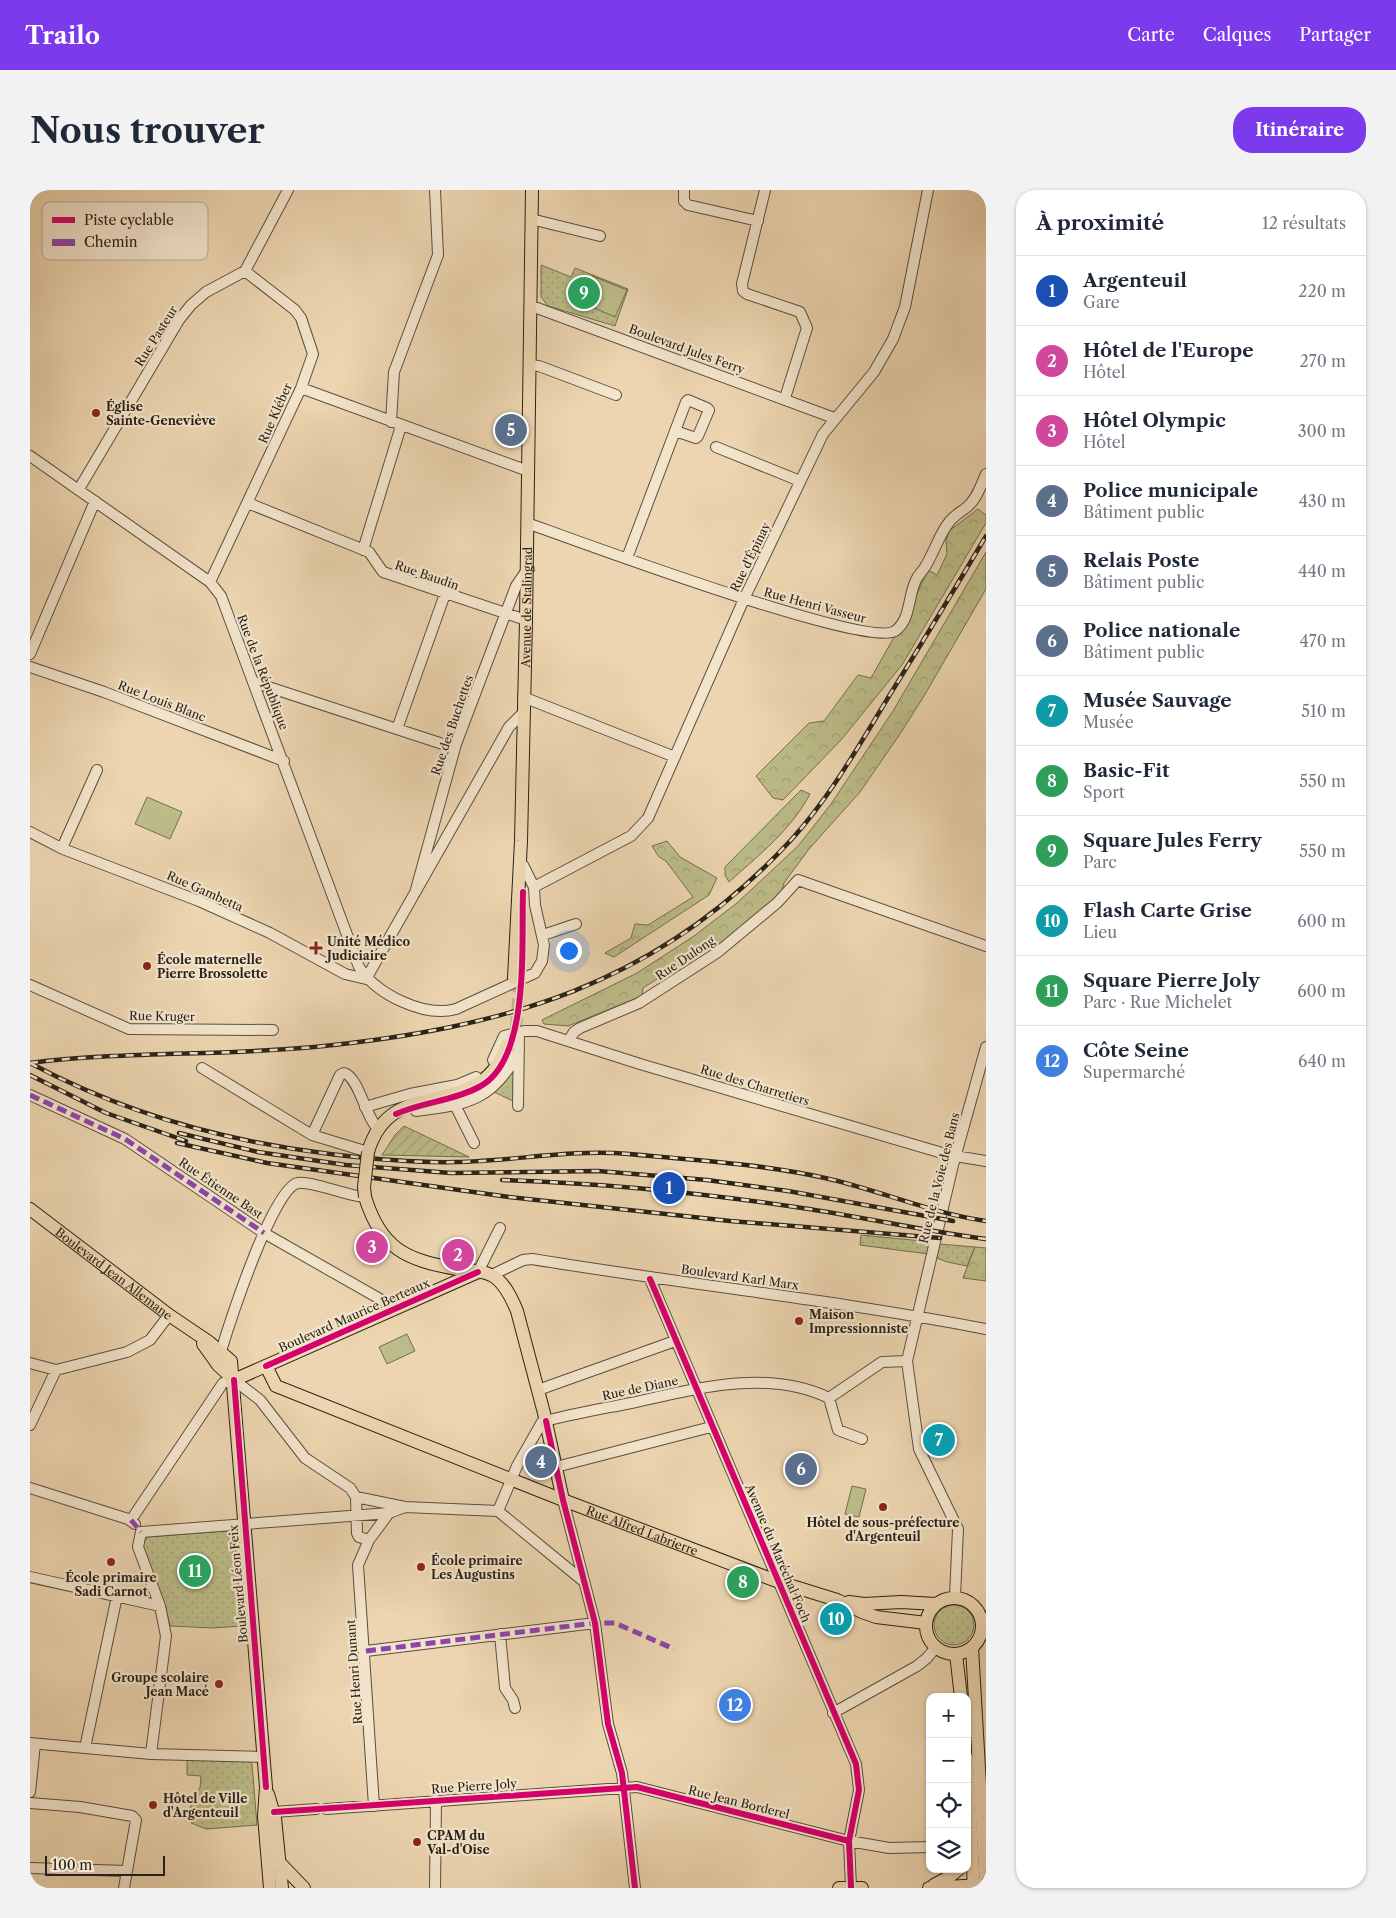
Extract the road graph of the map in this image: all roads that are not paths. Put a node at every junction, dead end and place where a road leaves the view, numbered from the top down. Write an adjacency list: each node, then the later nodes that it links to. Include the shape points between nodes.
1 (288, 190): 10 (street)
2 (435, 190): 17 (street, via 438,255 394,372)
3 (532, 190): 7 (main road, Avenue de Stalingrad)
4 (684, 190): 8 (street, via 684,201 688,206)
5 (765, 190): 8 (street)
6 (928, 190): 16 (street, Rue d'Épinay, via 906,307 893,339 874,372)
7 (532, 219): 9 (street); 11 (main road, Avenue de Stalingrad)
8 (758, 221): 15 (street, via 743,291 800,312 807,328)
9 (600, 236)
10 (245, 271): 13 (street, Rue Kléber, via 301,318 313,354); 24 (street, Rue Pasteur, via 206,292 179,320)
11 (530, 308): 12 (main road, Avenue de Stalingrad); 15 (street, Boulevard Jules Ferry)
12 (529, 365): 14 (street); 21 (main road, Avenue de Stalingrad)
13 (301, 388): 17 (street); 26 (street, Rue Kléber)
14 (616, 395)
15 (785, 398): 16 (street, Boulevard Jules Ferry)
16 (834, 418): 23 (street, Rue d'Épinay)
17 (396, 424): 21 (street); 28 (street)
18 (675, 431): 29 (street)
19 (716, 447): 23 (street)
20 (30, 456): 24 (street, Rue de la République)
21 (528, 471): 27 (main road, Avenue de Stalingrad)
22 (986, 474): 33 (street, Rue Henri Vasseur, via 970,503 948,522 911,590 905,617 894,631 883,634 858,632)
23 (800, 481): 33 (street, Rue d'Épinay)
24 (79, 489): 25 (street, Rue de la République)
25 (95, 501): 31 (street, Rue de la République); 36 (street)
26 (248, 503): 28 (street, Rue Baudin); 31 (street, Rue Kléber)
27 (527, 523): 29 (street, Rue Henri Vasseur); 30 (main road, Avenue de Stalingrad)
28 (362, 550): 32 (street, Rue Baudin, via 369,552 383,572)
29 (627, 558): 33 (street, Rue Henri Vasseur)
30 (527, 570): 34 (street, Rue des Buchettes, via 516,586); 35 (main road, Avenue de Stalingrad)
31 (210, 582): 38 (street, Rue de la République, via 221,596)
32 (445, 594): 34 (street, Rue Baudin); 41 (street)
33 (744, 599): 43 (street, Rue d'Épinay)
34 (505, 615): 35 (street, Rue Baudin); 42 (street, Rue des Buchettes)
35 (526, 620): 39 (main road, Avenue de Stalingrad)
36 (30, 654)
37 (30, 667): 44 (street, Rue Louis Blanc)
38 (253, 682): 41 (street); 44 (street, Rue de la République)
39 (523, 697): 40 (main road, Avenue de Stalingrad); 43 (street)
40 (523, 713): 47 (main road, Avenue de Stalingrad); 51 (street, via 509,727)
41 (397, 729): 42 (street)
42 (455, 748): 51 (street, Rue des Buchettes)
43 (675, 757): 50 (street, Rue d'Épinay, via 648,818 631,836)
44 (284, 760): 55 (street, Rue de la République)
45 (97, 770): 48 (street)
46 (30, 832): 48 (street, Rue Gambetta)
47 (521, 842): 49 (main road); 49 (main road, via 517,976)
48 (62, 848): 55 (street, Rue Gambetta, via 199,901 270,933 345,974)
49 (523, 865): 50 (street)
50 (534, 887): 53 (street)
51 (415, 893): 55 (street)
52 (576, 924): 53 (street)
53 (543, 935): 55 (street, via 544,955 535,973 444,1013 400,1000 382,992)
54 (986, 946): 59 (street, Rue Dulong, via 802,880 794,882 777,903 718,952 639,1003 574,1032)
55 (366, 979)
56 (30, 986): 57 (street, Rue Kruger, via 129,1029)
57 (273, 1030)
58 (519, 1032): 59 (street, Rue des Charretiers, via 537,1031); 60 (street); 66 (street, via 502,1038 494,1059 476,1077)
59 (569, 1040): 73 (street, Rue des Charretiers, via 640,1064)
60 (512, 1047): 64 (street, via 510,1068 495,1088); 65 (street); 67 (main road, via 504,1064 487,1083 468,1092); 68 (main road, via 480,1082 467,1089 415,1102)
61 (986, 1047): 73 (street, Rue de la Voie des Bans)
62 (202, 1068): 70 (street)
63 (30, 1095): 78 (street, Rue Étienne Bast, via 125,1139)
64 (455, 1105): 67 (street, via 416,1111); 71 (street)
65 (518, 1106)
66 (365, 1107): 69 (street); 70 (street, via 352,1078 344,1073 337,1079)
67 (412, 1107): 68 (main road)
68 (396, 1114): 69 (main road)
69 (379, 1130): 72 (main road)
70 (312, 1135): 72 (street)
71 (474, 1143)
72 (368, 1152): 75 (main road, bridge)
73 (956, 1156): 74 (street, Rue des Charretiers); 86 (street, Rue de la Voie des Bans)
74 (986, 1161)
75 (365, 1197): 78 (street, via 302,1183 293,1185 277,1206); 79 (main road, via 376,1224 393,1247 414,1258)
76 (30, 1209): 85 (main road, Boulevard Jean Allemane)
77 (500, 1228): 80 (street)
78 (264, 1233): 84 (street, Rue Étienne Bast, via 387,1303); 90 (street)
79 (451, 1268): 80 (main road); 83 (main road)
80 (478, 1272): 81 (main road); 83 (main road, Boulevard Maurice Berteaux)
81 (492, 1275): 82 (street, Boulevard Karl Marx, via 520,1261 532,1259); 97 (main road, via 517,1311)
82 (650, 1279): 86 (street, Boulevard Karl Marx); 89 (street, Avenue du Maréchal Foch)
83 (450, 1286): 84 (main road, Boulevard Maurice Berteaux)
84 (390, 1311): 93 (main road, Boulevard Maurice Berteaux)
85 (169, 1315): 88 (main road, Boulevard Jean Allemane); 94 (street, via 144,1345)
86 (918, 1316): 87 (street, Boulevard Karl Marx); 91 (street, Rue de la Voie des Bans)
87 (986, 1329)
88 (199, 1337): 90 (main road, Boulevard Jean Allemane); 95 (main road, Boulevard Jean Allemane, via 218,1365)
89 (675, 1340): 96 (street, Avenue du Maréchal Foch); 97 (street)
90 (220, 1351): 95 (main road, Boulevard Jean Allemane, via 231,1361)
91 (906, 1361): 98 (street, via 882,1362); 120 (street, via 919,1449 958,1529)
92 (30, 1363): 94 (street)
93 (266, 1366): 95 (main road, Boulevard Maurice Berteaux); 104 (main road, Rue Alfred Labrierre, via 276,1386)
94 (56, 1370): 100 (street)
95 (234, 1380): 106 (street, via 260,1400 305,1458 350,1488); 112 (street, via 223,1382); 113 (main road, Boulevard Léon Feix)
96 (695, 1389): 98 (street, Rue de Diane, via 722,1384 775,1384 810,1390); 99 (street, Rue de Diane); 101 (street, Avenue du Maréchal Foch)
97 (538, 1390): 99 (main road)
98 (828, 1398): 102 (street, via 838,1430)
99 (546, 1421): 103 (main road); 104 (street, via 540,1423)
100 (30, 1424)
101 (711, 1427): 103 (street); 118 (street, Avenue du Maréchal Foch)
102 (862, 1439)
103 (556, 1467): 107 (main road)
104 (511, 1479): 107 (main road, Rue Alfred Labrierre); 109 (street)
105 (30, 1488): 112 (street)
106 (356, 1497): 108 (street); 111 (street)
107 (563, 1500): 117 (street); 118 (main road, Rue Alfred Labrierre)
108 (405, 1507): 109 (street); 110 (street)
109 (498, 1511): 117 (street)
110 (388, 1513): 111 (street); 115 (street, Rue Henri Dunant)
111 (357, 1516): 113 (street); 115 (street, via 359,1537)
112 (131, 1520): 114 (street)
113 (245, 1526): 114 (street); 139 (main road, Boulevard Léon Feix)
114 (141, 1532): 124 (street, via 138,1547)
115 (369, 1540): 131 (street, Rue Henri Dunant, via 358,1565)
116 (30, 1577): 119 (street)
117 (582, 1580): 126 (street)
118 (779, 1582): 121 (main road, Rue Alfred Labrierre); 135 (street, Avenue du Maréchal Foch)
119 (117, 1596): 124 (street); 137 (street)
120 (955, 1597): 122 (main road); 123 (main road)
121 (837, 1600): 122 (main road, Rue Alfred Labrierre, via 864,1604); 127 (main road, Rue Alfred Labrierre, via 876,1617)
122 (936, 1604): 127 (main road)
123 (981, 1604): 125 (main road)
124 (160, 1606): 138 (street, via 166,1636)
125 (984, 1622): 130 (main road)
126 (595, 1623): 128 (street); 142 (street, via 608,1724)
127 (926, 1623): 129 (main road, via 930,1640)
128 (500, 1634): 131 (street); 134 (street, via 505,1688)
129 (936, 1647): 132 (main road, via 945,1653); 135 (street, via 917,1666)
130 (972, 1648): 132 (main road); 150 (main road)
131 (366, 1651): 146 (street, Rue Henri Dunant)
132 (956, 1654): 133 (main road)
133 (961, 1693)
134 (515, 1708)
135 (833, 1713): 148 (street, Avenue du Maréchal Foch, via 858,1770 859,1795)
136 (32, 1743): 137 (street); 143 (street)
137 (85, 1748): 138 (street)
138 (151, 1754): 139 (street)
139 (263, 1757): 141 (main road, Boulevard Léon Feix)
140 (969, 1783): 150 (main road)
141 (266, 1787): 147 (main road, Boulevard Léon Feix); 154 (main road, Boulevard Léon Feix, via 264,1816)
142 (624, 1787): 144 (street, Rue Pierre Joly); 148 (street, Rue Jean Borderel, via 637,1787); 163 (street)
143 (30, 1792)
144 (436, 1800): 146 (street, Rue Pierre Joly); 162 (street)
145 (30, 1803): 153 (street, via 129,1814 136,1820)
146 (374, 1806): 147 (street, Rue Pierre Joly)
147 (274, 1812): 151 (main road, Boulevard Léon Feix)
148 (849, 1841): 149 (street, Rue Jean Borderel, via 889,1848); 157 (street, Avenue du Maréchal Foch)
149 (926, 1847)
150 (975, 1848): 156 (main road)
151 (279, 1862): 160 (main road, Boulevard Léon Feix); 161 (main road)
152 (30, 1868): 153 (street)
153 (127, 1871): 158 (street)
154 (268, 1873): 159 (main road, Boulevard Léon Feix); 160 (main road)
155 (954, 1873): 166 (main road)
156 (981, 1886): 166 (main road)
157 (851, 1887): 164 (main road); 165 (main road)
158 (124, 1888)
159 (270, 1888)
160 (280, 1888)
161 (304, 1888)
162 (435, 1888)
163 (635, 1888)
164 (839, 1888)
165 (862, 1888)
166 (928, 1888)

